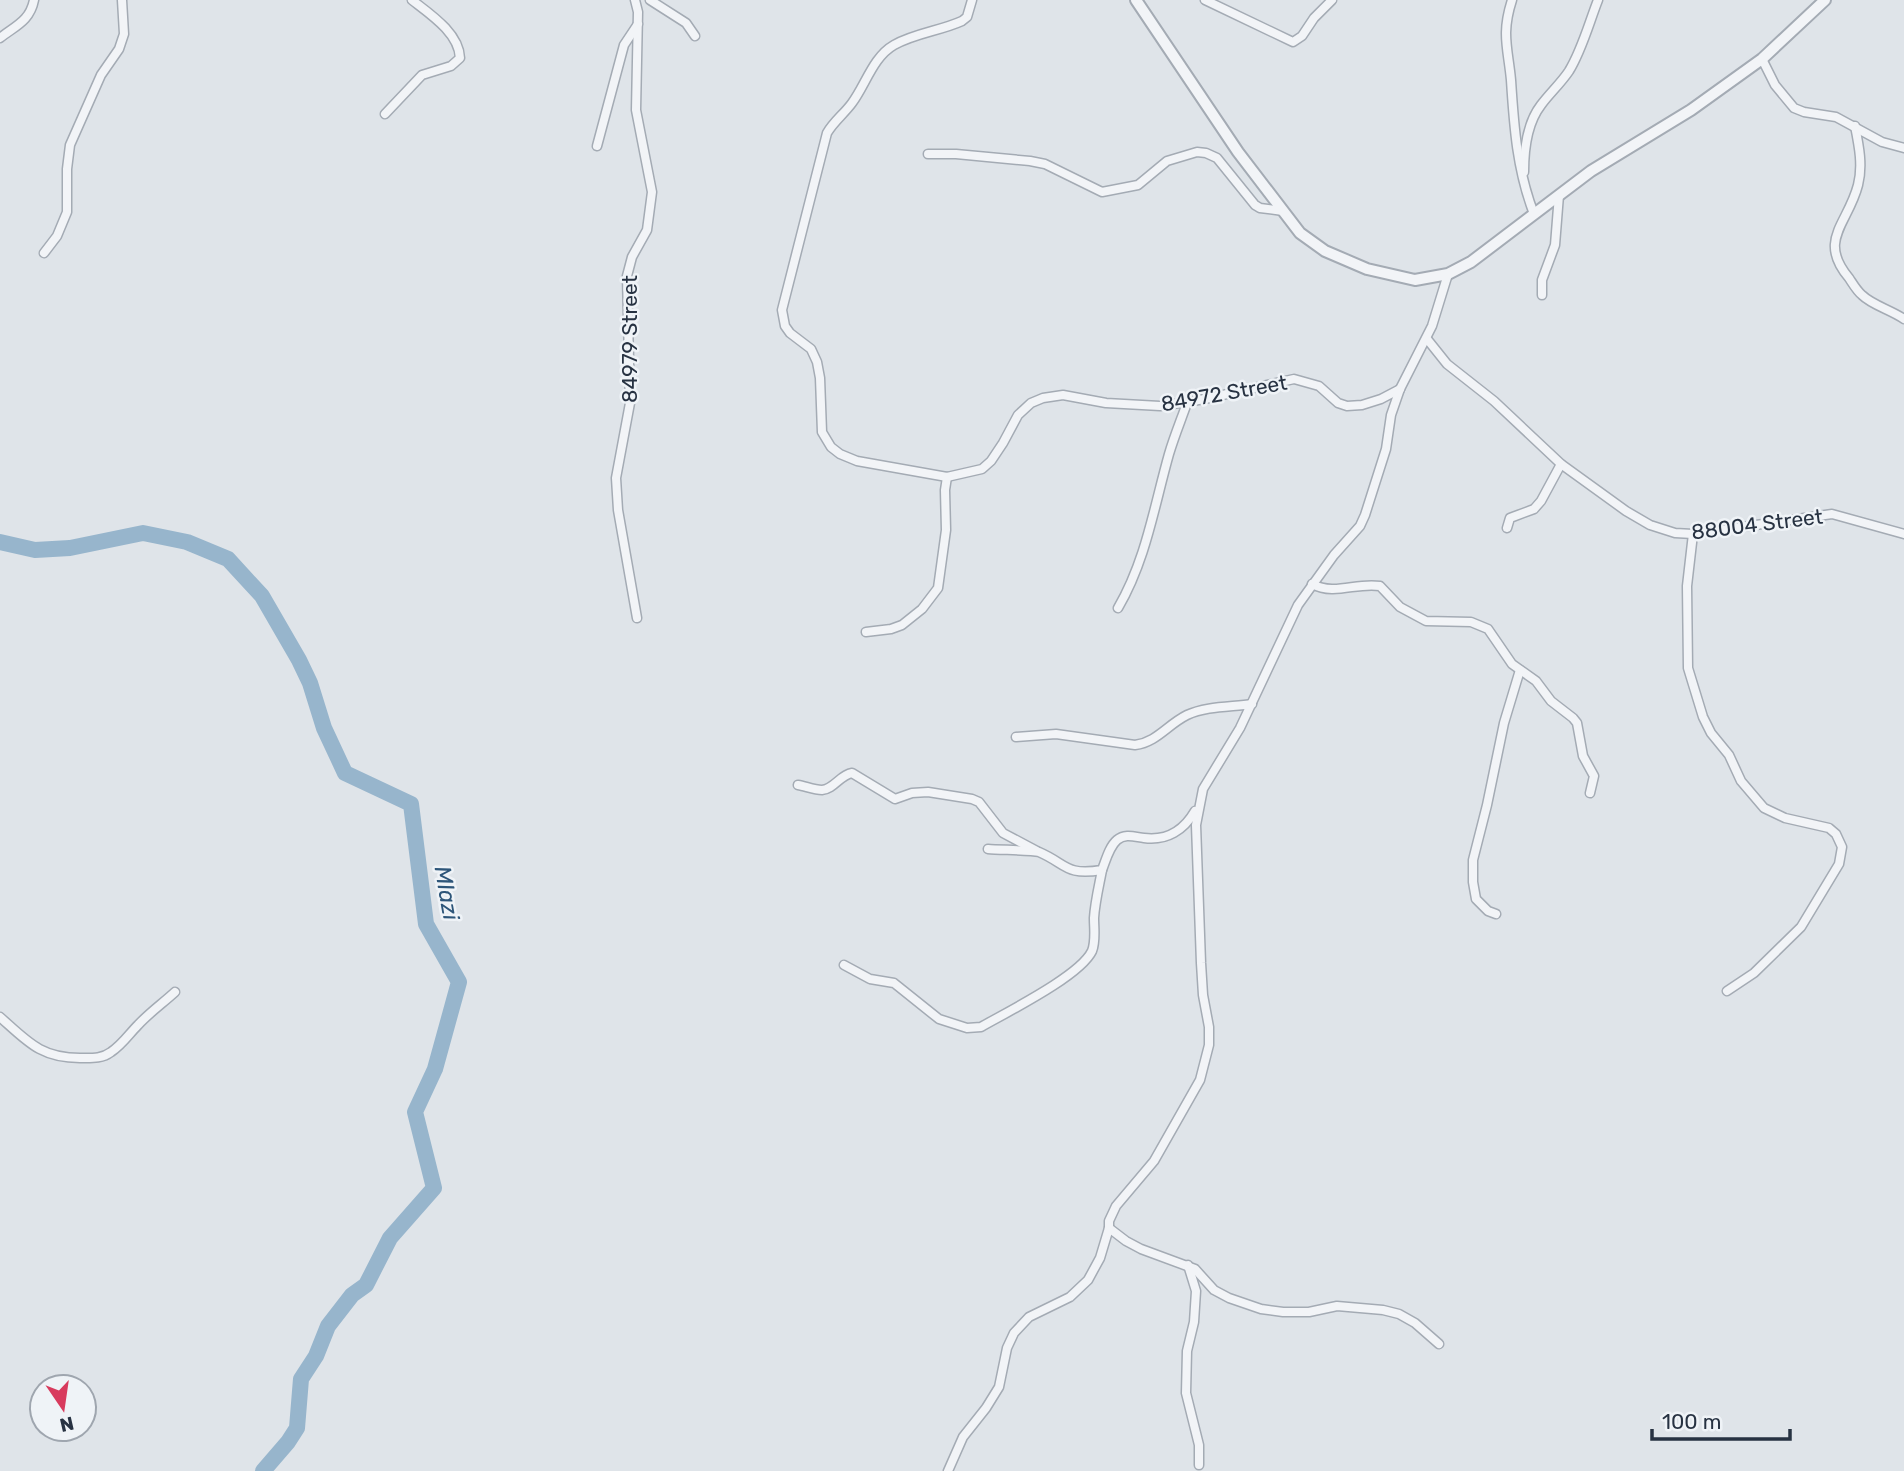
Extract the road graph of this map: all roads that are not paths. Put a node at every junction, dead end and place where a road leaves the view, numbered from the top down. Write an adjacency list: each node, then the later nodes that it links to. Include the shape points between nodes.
1 (34, 0): 15 (street, via 29,15)
2 (122, 0): 26 (street, via 124,34 70,145 67,212)
3 (412, 0): 17 (street, via 450,35 460,58 451,66 422,75)
4 (635, 0): 13 (street, 84979 Street)
5 (650, 0): 14 (street, via 686,23)
6 (972, 0): 34 (street, via 962,21 905,40 880,56 862,89 827,132 782,310 785,326 811,349 817,362 826,441 849,459)
7 (1136, 0): 24 (street)
8 (1205, 0): 9 (street, via 1293,41)
9 (1332, 0)
10 (1512, 0): 22 (street, via 1504,33)
11 (1598, 0): 22 (street, via 1576,59 1531,123)
12 (1825, 0): 16 (street)
13 (638, 24): 19 (street, via 625,45); 40 (street, 84979 Street, via 636,110 652,192 647,230 627,276 631,403 615,478)
14 (695, 36)
15 (0, 38)
16 (1762, 59): 18 (street, via 1794,108 1836,117); 23 (street)
17 (385, 114)
18 (1855, 127): 20 (street); 29 (street, via 1859,181 1833,253 1862,295)
19 (597, 146)
20 (1904, 148)
21 (928, 154): 24 (street, via 1045,164 1102,192 1138,185 1167,161 1206,153 1226,168 1255,205)
22 (1523, 186): 25 (street)
23 (1559, 195): 25 (street); 28 (street, via 1555,245 1542,280)
24 (1283, 211): 27 (street, via 1300,233 1325,251 1367,269 1415,280)
25 (1534, 214): 27 (street)
26 (44, 253)
27 (1448, 274): 30 (street)
28 (1542, 295)
29 (1904, 319)
30 (1427, 339): 31 (street); 33 (street, 88004 Street, via 1447,364)
31 (1400, 389): 32 (street, 84972 Street, via 1347,407 1319,386 1294,379); 38 (street, via 1360,526)
32 (1186, 403): 34 (street, 84972 Street, via 1140,406 1063,395 1044,398 1018,415 982,469); 39 (street, via 1147,544)
33 (1561, 464): 35 (street, via 1541,501 1510,519); 36 (street, 88004 Street, via 1650,525 1675,534)
34 (947, 477): 41 (street, via 938,587 922,609 902,625)
35 (1507, 528)
36 (1693, 534): 37 (street, 88004 Street, via 1820,514 1844,516); 53 (street, via 1687,586 1688,668 1703,717 1741,781 1764,808 1829,828 1842,846 1839,864 1801,927 1754,973)
37 (1904, 534)
38 (1312, 584): 42 (street, via 1332,590 1381,586 1400,607 1426,621 1479,624); 43 (street)
39 (1118, 608)
40 (637, 618)
41 (866, 632)
42 (1520, 670): 46 (street, via 1577,723 1583,755 1594,776); 51 (street, via 1503,723 1474,860 1476,899)
43 (1252, 704): 44 (street, via 1198,711 1143,744 1056,734); 47 (street)
44 (1016, 737)
45 (798, 785): 49 (street, via 823,790 852,773 895,799 920,792 965,796 979,802 1009,837)
46 (1590, 793)
47 (1198, 805): 50 (street, via 1176,832 1158,838 1129,835 1118,839); 56 (street, via 1201,963 1209,1027 1206,1060 1170,1135 1116,1206)
48 (988, 849): 49 (street)
49 (1037, 851): 50 (street, via 1064,868)
50 (1102, 870): 52 (street, via 1091,953 1058,981 981,1027 967,1028 939,1019 894,983 870,979)
51 (1496, 914)
52 (844, 965)
53 (1727, 990)
54 (175, 992): 55 (street, via 119,1047 97,1058 48,1055)
55 (0, 1017)
56 (1109, 1228): 57 (street, via 1141,1249); 60 (street, via 1100,1258 1078,1291 1018,1327 1007,1348 999,1387 957,1446)
57 (1188, 1265): 58 (street, via 1219,1293 1261,1309 1298,1313 1337,1306 1383,1310 1415,1323); 59 (street, via 1196,1291 1186,1393 1199,1445)
58 (1439, 1344)
59 (1199, 1465)
60 (948, 1471)

